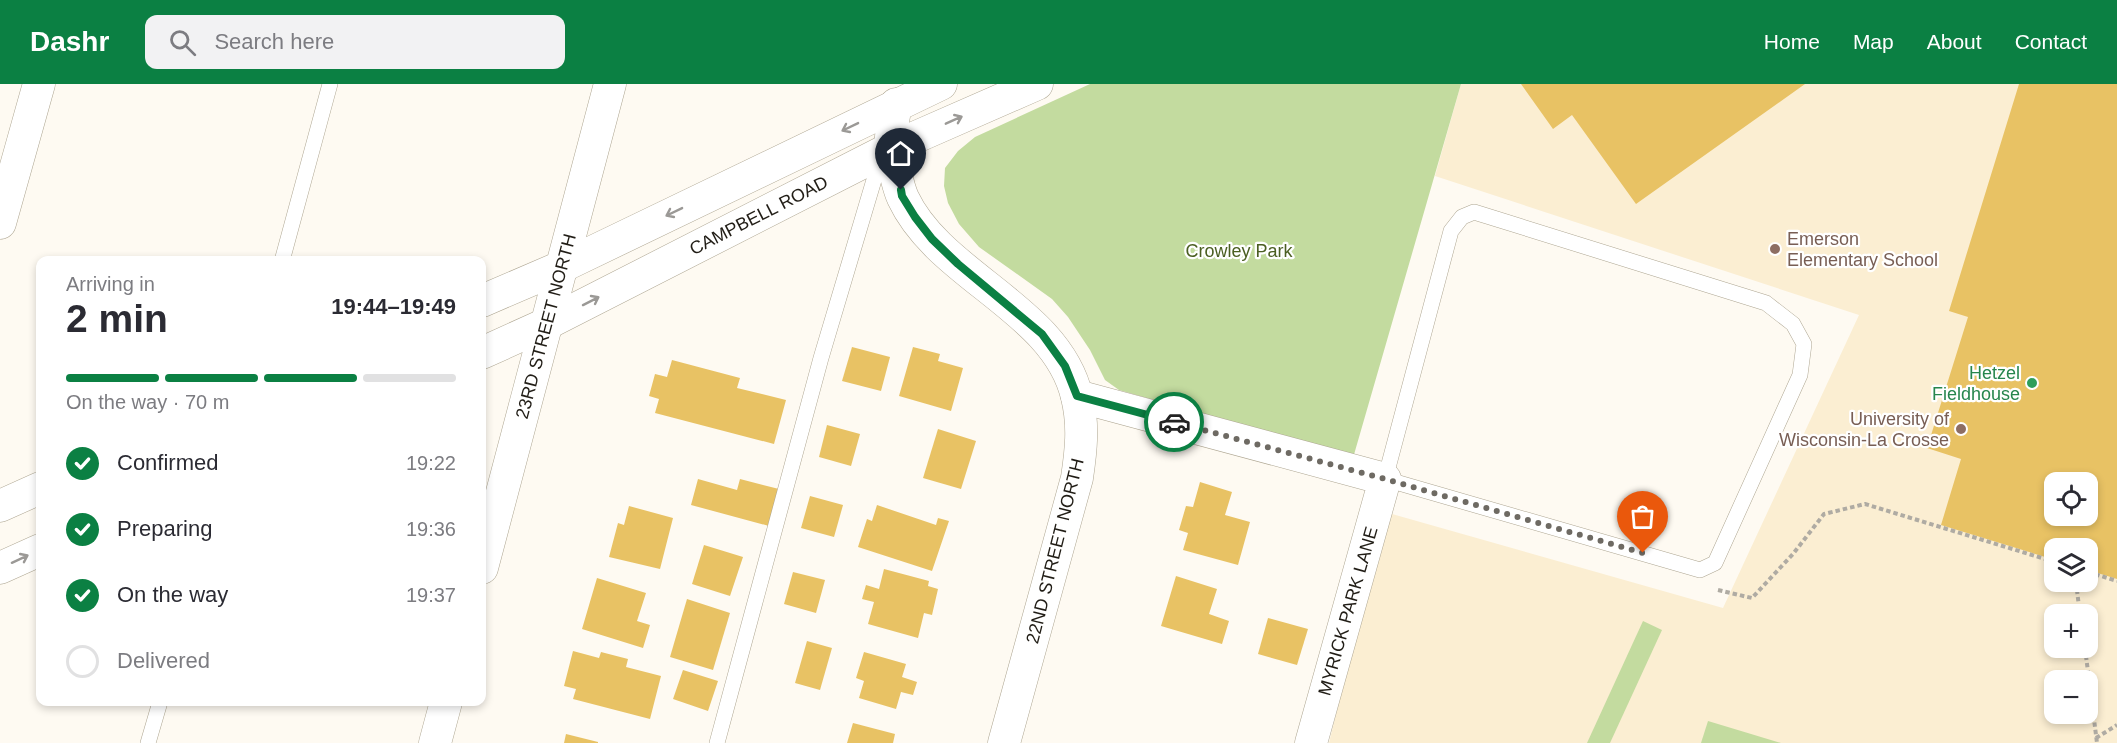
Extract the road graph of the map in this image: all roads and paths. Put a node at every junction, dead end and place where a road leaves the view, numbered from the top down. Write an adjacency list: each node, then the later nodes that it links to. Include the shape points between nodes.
1 (39, 84): 8 (street)
2 (330, 84): 9 (lane)
3 (610, 84): 10 (street, 23RD STREET NORTH)
4 (940, 84): 6 (street)
5 (1037, 84): 7 (street, CAMPBELL ROAD, one-way to 5)
6 (899, 94): 7 (street, 22ND STREET NORTH); 10 (street, one-way to 10)
7 (887, 150): 12 (street, CAMPBELL ROAD, one-way to 7); 14 (street, 22ND STREET NORTH, via 902,196 915,217 958,264 1042,334 1065,366); 32 (lane, via 821,358)
8 (0, 223)
9 (283, 256)
10 (561, 267): 11 (street); 12 (street, 23RD STREET NORTH)
11 (486, 299)
12 (546, 324): 13 (street, CAMPBELL ROAD); 19 (street, 23RD STREET NORTH)
13 (486, 351)
14 (1077, 396): 15 (street); 33 (street, 22ND STREET NORTH, via 1083,435 1077,478)
15 (1385, 479): 15 (lane, via 1700,570 1716,563 1800,375 1804,344 1793,324 1766,303 1474,212 1462,217 1451,231); 34 (street, MYRICK PARK LANE)
16 (36, 490): 17 (street)
17 (0, 506)
18 (36, 552): 21 (street, one-way to 18)
19 (486, 553)
20 (2044, 559): 24 (path, via 1865,504 1824,514 1752,598)
21 (0, 568)
22 (2098, 575): 23 (path)
23 (2117, 581)
24 (1738, 595)
25 (2086, 658): 29 (path)
26 (159, 706): 30 (lane)
27 (445, 706): 31 (street)
28 (2117, 725): 29 (path)
29 (2096, 741)
30 (148, 743)
31 (435, 743)
32 (717, 743)
33 (1004, 743)
34 (1311, 743)

